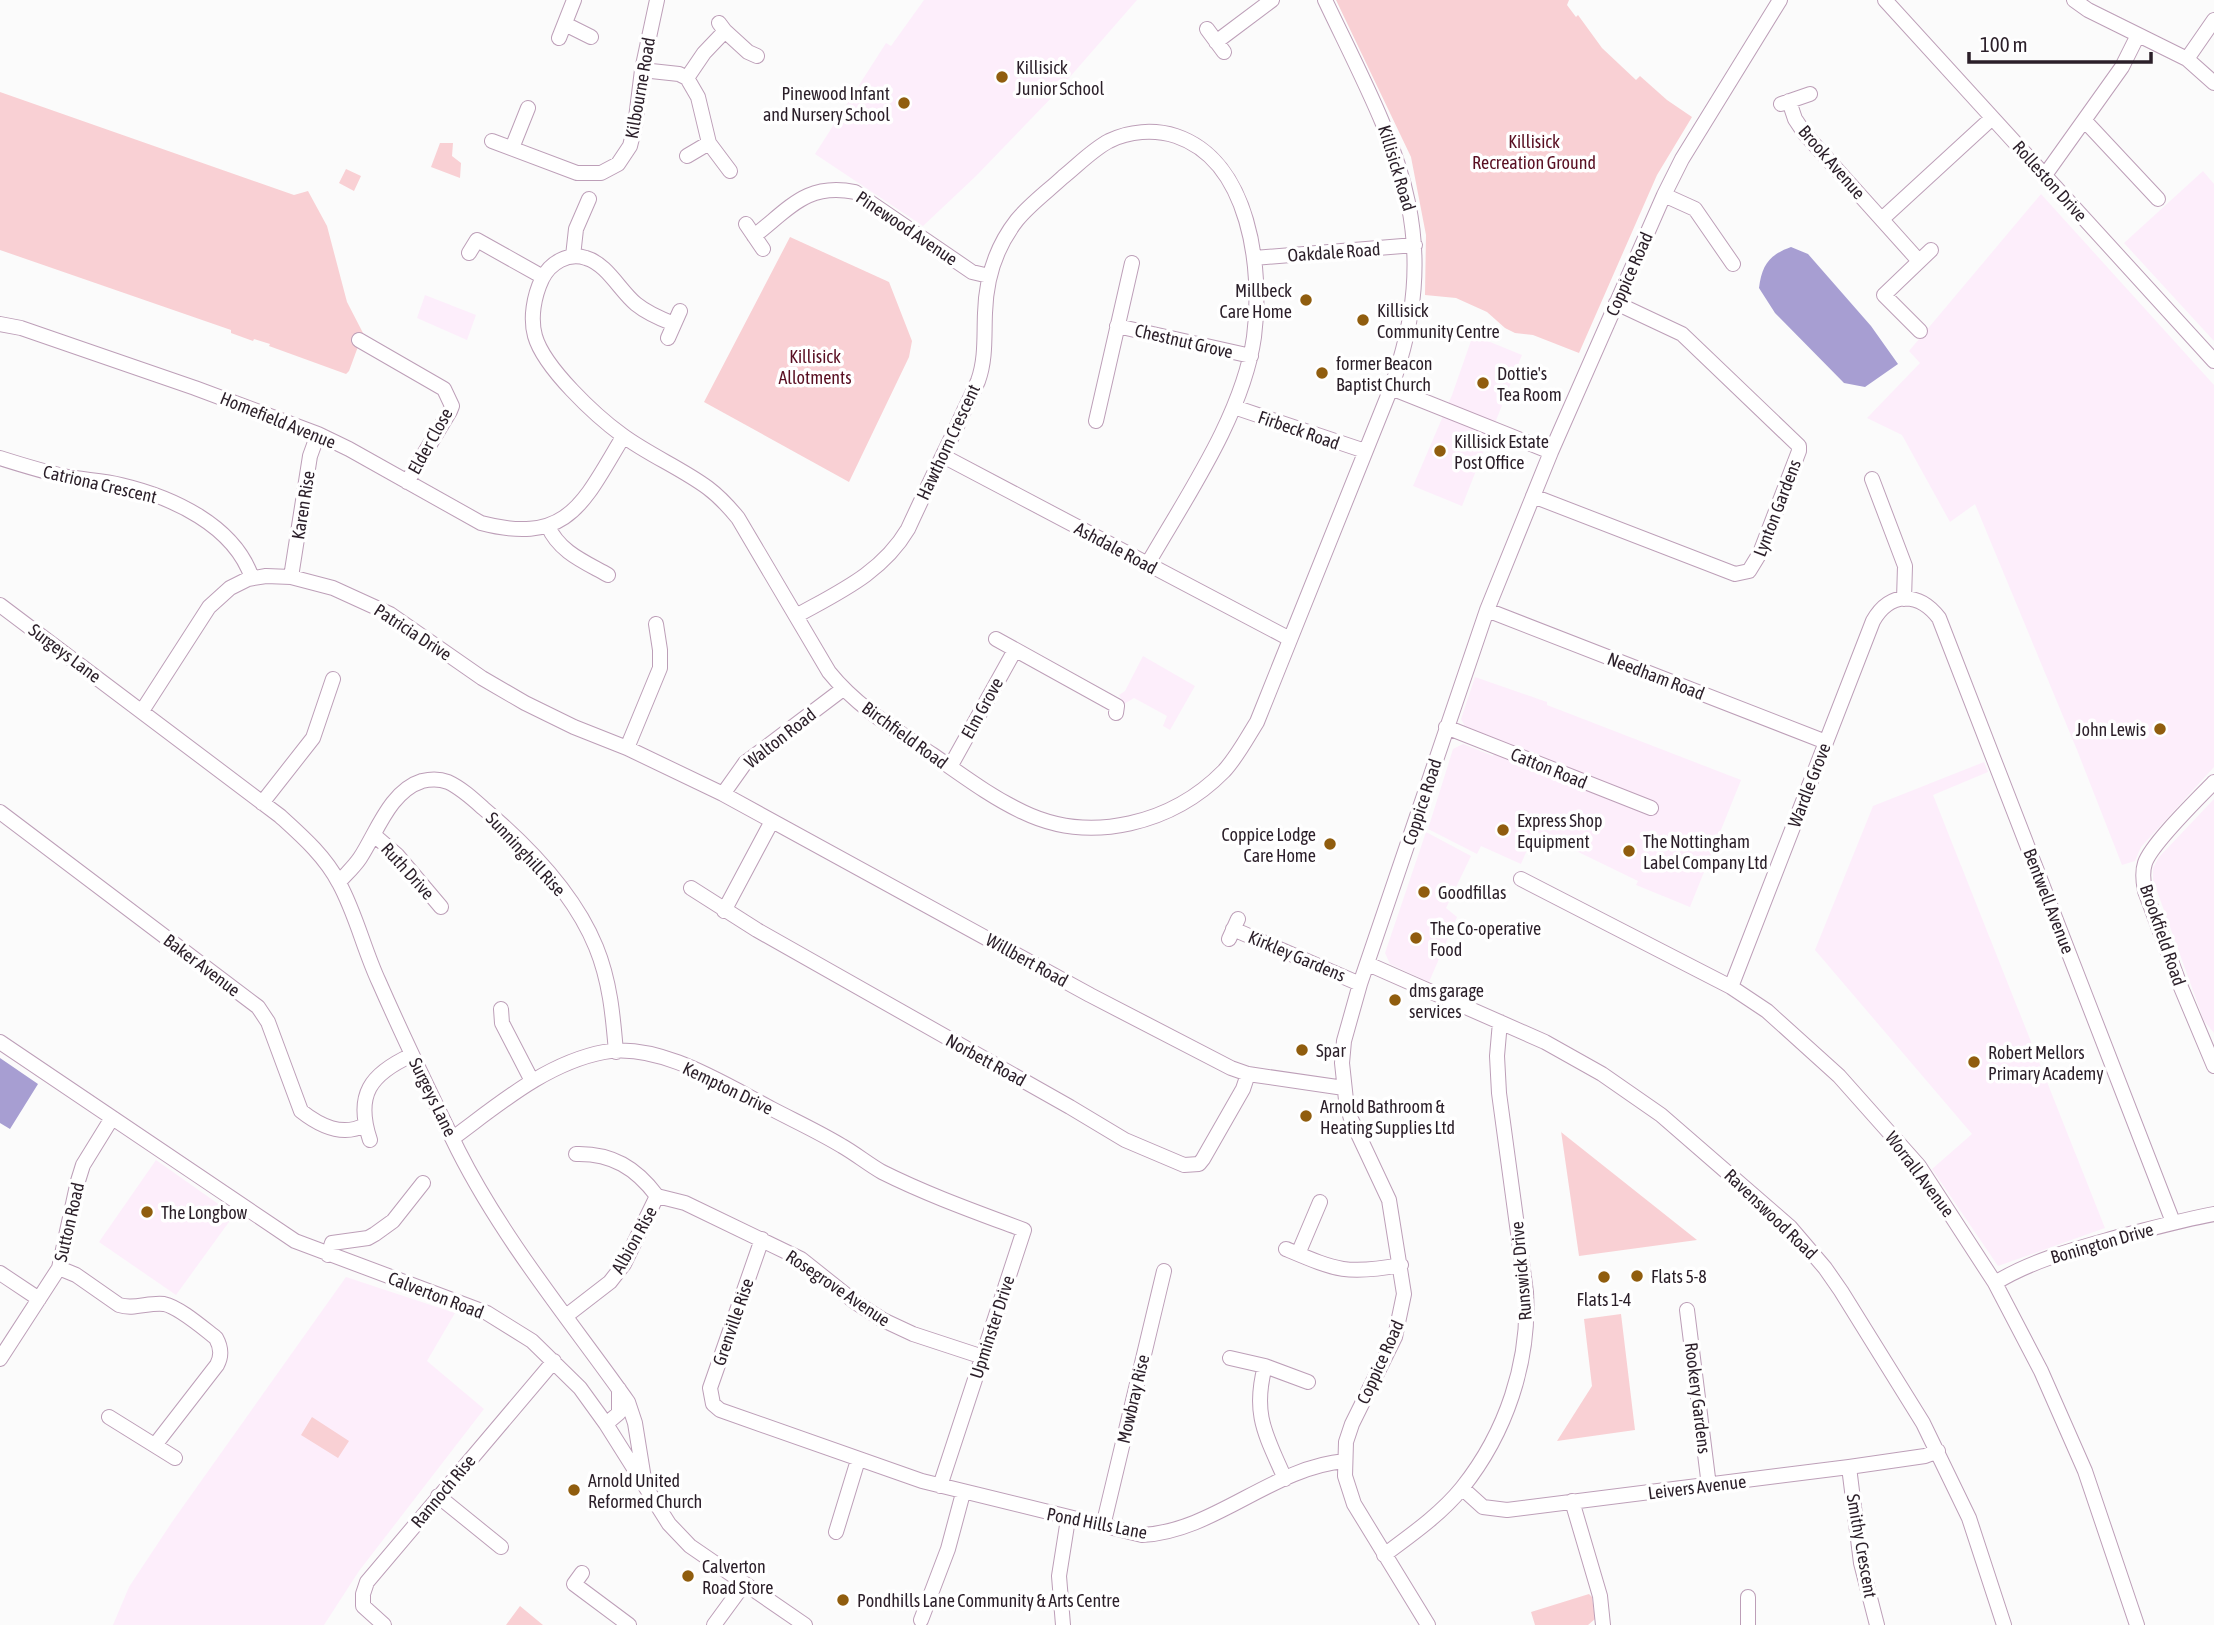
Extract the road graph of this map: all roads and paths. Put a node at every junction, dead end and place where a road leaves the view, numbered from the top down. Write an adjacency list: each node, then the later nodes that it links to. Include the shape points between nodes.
1 (574, 0): 12 (street, via 562,31)
2 (657, 0): 15 (street, Kilbourne Road)
3 (1272, 0): 10 (street, via 1220,47)
4 (1325, 0): 33 (street, Killisick Road, via 1398,159)
5 (1780, 0): 28 (street, Coppice Road)
6 (1885, 0): 20 (street, Rolleston Drive)
7 (2074, 0): 8 (street)
8 (2091, 5): 11 (street)
9 (2214, 20): 14 (street)
10 (1207, 29)
11 (2138, 36): 14 (street); 21 (street)
12 (591, 37)
13 (757, 56): 16 (street, via 722,27)
14 (2188, 59): 17 (street)
15 (642, 70): 16 (street); 24 (street, Kilbourne Road, via 630,146 610,169 577,173)
16 (687, 78): 23 (street, via 698,97)
17 (2214, 83)
18 (1810, 94): 31 (street, Brook Avenue, via 1785,103 1805,134)
19 (528, 108): 24 (street)
20 (1992, 118): 27 (street, Rolleston Drive); 31 (street)
21 (2085, 121): 27 (street); 30 (street, via 2148,182)
22 (492, 141): 24 (street, Kilbourne Road)
23 (709, 143): 25 (street); 26 (street)
24 (512, 148)
25 (687, 156)
26 (730, 171)
27 (2045, 175): 52 (street, Rolleston Drive)
28 (1664, 195): 40 (street, via 1695,209); 43 (street, Coppice Road)
29 (589, 199): 36 (street, via 576,229)
30 (2158, 199)
31 (1882, 219): 38 (street, Brook Avenue)
32 (471, 242): 42 (street)
33 (1415, 245): 37 (street, Oakdale Road); 53 (street, Killisick Road, via 1413,303)
34 (763, 249): 41 (street, Pinewood Avenue, via 750,230 806,195 843,189 855,192 972,272)
35 (1931, 250): 38 (street)
36 (573, 256): 42 (street, via 553,264); 47 (street, via 591,260 636,304 677,318)
37 (1254, 258): 41 (street, Hawthorn Crescent, via 1239,201 1222,168 1184,139 1140,133 1098,148 1041,196 1004,238); 51 (street, Hawthorn Crescent, via 1256,314)
38 (1919, 261): 46 (street, via 1884,295)
39 (1132, 263): 45 (street, Chestnut Grove)
40 (1733, 264)
41 (989, 276): 60 (street, Hawthorn Crescent, via 982,366)
42 (543, 277): 57 (street, Birchfield Road, via 533,311 536,337 565,381)
43 (1616, 303): 59 (street, Coppice Road); 64 (street, Lynton Gardens, via 1682,334 1799,446 1760,553 1749,571 1735,574)
44 (0, 324): 56 (street, Homefield Avenue)
45 (1117, 326): 51 (street, Chestnut Grove); 55 (street, Chestnut Grove)
46 (1920, 331)
47 (668, 338)
48 (359, 340): 50 (street, Elder Close)
49 (390, 340): 50 (street)
50 (383, 355): 63 (street, Elder Close, via 444,389 452,406)
51 (1251, 356): 54 (street, Hawthorn Crescent)
52 (2214, 361)
53 (1391, 388): 58 (street, Birchfield Road); 59 (street)
54 (1234, 407): 58 (street, Firbeck Road); 66 (street, Hawthorn Crescent)
55 (1096, 421)
56 (318, 434): 63 (street, Homefield Avenue); 69 (street, Karen Rise, via 310,456)
57 (623, 437): 65 (street, via 587,498); 73 (street, Birchfield Road, via 722,500 738,518)
58 (1365, 451): 76 (street, Birchfield Road)
59 (1551, 452): 64 (street, Coppice Road)
60 (943, 456): 66 (street, Ashdale Road); 73 (street, Hawthorn Crescent, via 908,529 883,562 864,578)
61 (0, 458): 68 (street, Catriona Crescent, via 162,497 215,527 239,553)
62 (1872, 479): 70 (street, via 1905,566)
63 (407, 482): 65 (street, Homefield Avenue, via 481,523)
64 (1533, 496): 72 (street, Coppice Road)
65 (548, 526): 67 (street, via 566,551)
66 (1147, 565): 76 (street, Ashdale Road)
67 (608, 575)
68 (252, 578): 69 (street, Patricia Drive); 80 (street, Patricia Drive, via 230,588 209,607)
69 (291, 578): 84 (street, Patricia Drive, via 365,601 493,684 574,727)
70 (1905, 599): 83 (street, Wardle Grove, via 1882,607 1873,621); 121 (street, Bentwell Avenue, via 1927,604 1939,618)
71 (0, 606): 80 (street, Surgeys Lane)
72 (1487, 610): 82 (street, Coppice Road); 83 (street, Needham Road)
73 (796, 616): 79 (street, Birchfield Road)
74 (655, 624): 84 (street, via 660,668)
75 (996, 639): 77 (street)
76 (1290, 639): 85 (street, Birchfield Road, via 1241,748 1225,769 1170,812 1115,826 1060,824 1024,813)
77 (1015, 650): 81 (street, via 1117,706); 85 (street, Elm Grove)
78 (333, 679): 88 (street, via 313,738)
79 (843, 689): 85 (street, Birchfield Road); 87 (street, Walton Road, via 745,763)
80 (142, 711): 88 (street, Surgeys Lane)
81 (1116, 713)
82 (1446, 727): 89 (street, Catton Road); 99 (street, Coppice Road)
83 (1826, 742): 101 (street, Wardle Grove)
84 (627, 748): 87 (street, Patricia Drive)
85 (950, 767)
86 (2214, 782): 107 (street, Brookfield Road, via 2154,848 2143,876)
87 (723, 794): 91 (street, Willbert Road)
88 (262, 803): 94 (street, Surgeys Lane, via 313,846)
89 (1651, 808)
90 (0, 812): 112 (street, Baker Avenue, via 258,1007 301,1111 341,1131)
91 (772, 821): 97 (street); 108 (street, Willbert Road, via 1151,1027)
92 (374, 835): 94 (street, Sunninghill Rise); 96 (street, Ruth Drive); 105 (street, Sunninghill Rise, via 398,795 410,786 436,779 458,787 508,829 573,905 592,938 611,998)
93 (1521, 879): 101 (street, Worrall Avenue)
94 (339, 882): 106 (street, Surgeys Lane)
95 (691, 888): 97 (street, Norbett Road)
96 (441, 907)
97 (724, 911): 108 (street, Norbett Road, via 1125,1140 1184,1165 1199,1164 1203,1159)
98 (1233, 929): 100 (street, Kirkley Gardens)
99 (1368, 964): 100 (street, Coppice Road); 103 (street, Ravenswood Road)
100 (1360, 984): 110 (street, Coppice Road, via 1344,1041)
101 (1731, 987): 128 (street, Worrall Avenue, via 1767,1011 1839,1076 1881,1122 1919,1166)
102 (501, 1009): 109 (street, via 502,1023)
103 (1500, 1022): 145 (street, Ravenswood Road, via 1545,1042 1634,1096 1790,1227 1841,1291); 154 (street, Runswick Drive, via 1499,1093 1527,1324 1511,1399 1481,1461)
104 (0, 1042): 111 (street, Calverton Road)
105 (616, 1052): 109 (street, Kempton Drive, via 588,1056); 119 (street, Kempton Drive, via 664,1058 697,1070 841,1145 879,1170)
106 (412, 1055): 112 (street, via 394,1063 367,1090); 113 (street, Surgeys Lane)
107 (2214, 1066)
108 (1248, 1074): 110 (street, Willbert Road)
109 (532, 1081): 113 (street, Kempton Drive)
110 (1344, 1088): 124 (street, Coppice Road, via 1351,1119 1389,1200)
111 (111, 1118): 123 (street, Calverton Road, via 295,1241); 125 (street, Sutton Road, via 83,1165)
112 (365, 1125): 114 (street)
113 (453, 1138): 131 (street, Surgeys Lane, via 495,1213)
114 (370, 1140)
115 (576, 1154): 117 (street, Albion Rise, via 606,1156 632,1168)
116 (423, 1183): 123 (street, via 387,1226 368,1238 332,1243)
117 (657, 1196): 122 (street, Rosegrove Avenue, via 685,1203); 131 (street, Albion Rise, via 624,1264 610,1282)
118 (1313, 1207): 124 (street, via 1292,1252 1348,1271)
119 (964, 1208): 132 (street, Upminster Drive, via 1024,1230)
120 (2214, 1214): 121 (street, Bonington Drive)
121 (2173, 1222): 128 (street, Bonington Drive, via 2016,1269)
122 (762, 1239): 132 (street, Rosegrove Avenue, via 801,1259 883,1320); 139 (street, Grenville Rise, via 710,1388)
123 (328, 1255): 135 (street, Calverton Road, via 487,1313)
124 (1401, 1265): 148 (street, Coppice Road, via 1404,1294 1395,1336 1352,1424)
125 (59, 1268): 129 (street, Sutton Road); 144 (street, via 119,1305 173,1307 216,1338 217,1365)
126 (1164, 1271): 159 (street, Mowbray Rise)
127 (0, 1273): 129 (street)
128 (1995, 1283): 179 (street, Worrall Avenue, via 2076,1449)
129 (39, 1299): 134 (street, Sutton Road)
130 (1687, 1310): 153 (street, Rookery Gardens)
131 (566, 1316): 138 (street, Surgeys Lane)
132 (983, 1357): 152 (street, Upminster Drive)
133 (1230, 1358): 136 (street)
134 (0, 1359)
135 (554, 1361): 142 (street, Calverton Road); 156 (street, Rannoch Rise)
136 (1265, 1366): 137 (street); 150 (street, via 1259,1387 1261,1425)
137 (1308, 1382)
138 (619, 1388): 141 (street, Surgeys Lane); 142 (street, via 619,1413)
139 (713, 1404): 147 (street, Pond Hills Lane)
140 (109, 1417): 144 (street)
141 (635, 1423): 143 (street); 151 (street, Surgeys Lane)
142 (606, 1424): 143 (street, Calverton Road)
143 (616, 1439): 151 (street, Calverton Road)
144 (155, 1445): 146 (street)
145 (1938, 1451): 149 (street, Leivers Avenue); 178 (street, Ravenswood Road, via 1969,1518)
146 (175, 1458)
147 (858, 1460): 152 (street, Pond Hills Lane); 160 (street)
148 (1345, 1461): 150 (street, Pond Hills Lane, via 1316,1466); 164 (street, Coppice Road, via 1354,1504)
149 (1849, 1467): 153 (street, Leivers Avenue); 177 (street, Smithy Crescent, via 1861,1563)
150 (1285, 1479): 159 (street, Pond Hills Lane, via 1184,1527 1161,1533 1142,1535)
151 (645, 1485): 166 (street, Calverton Road, via 690,1545)
152 (940, 1486): 155 (street, Pond Hills Lane)
153 (1709, 1486): 157 (street, Leivers Avenue)
154 (1462, 1488): 157 (street, Leivers Avenue, via 1483,1507 1497,1510); 164 (street, Runswick Drive)
155 (963, 1493): 158 (street, Pond Hills Lane); 168 (street)
156 (438, 1496): 161 (street); 169 (street, Rannoch Rise, via 364,1588 363,1606)
157 (1572, 1501): 175 (street, via 1600,1596)
158 (1069, 1519): 159 (street, Pond Hills Lane); 173 (street, via 1059,1576)
159 (1103, 1526)
160 (836, 1532)
161 (486, 1535): 162 (street); 163 (street)
162 (476, 1547)
163 (501, 1547)
164 (1384, 1555): 174 (street, Coppice Road)
165 (582, 1573): 170 (street, via 574,1584)
166 (744, 1584): 171 (street); 172 (street, Calverton Road)
167 (1748, 1597): 176 (street)
168 (921, 1620)
169 (384, 1625)
170 (629, 1625)
171 (714, 1625)
172 (805, 1625)
173 (1064, 1625)
174 (1428, 1625)
175 (1603, 1625)
176 (1748, 1625)
177 (1877, 1625)
178 (2004, 1625)
179 (2137, 1625)

